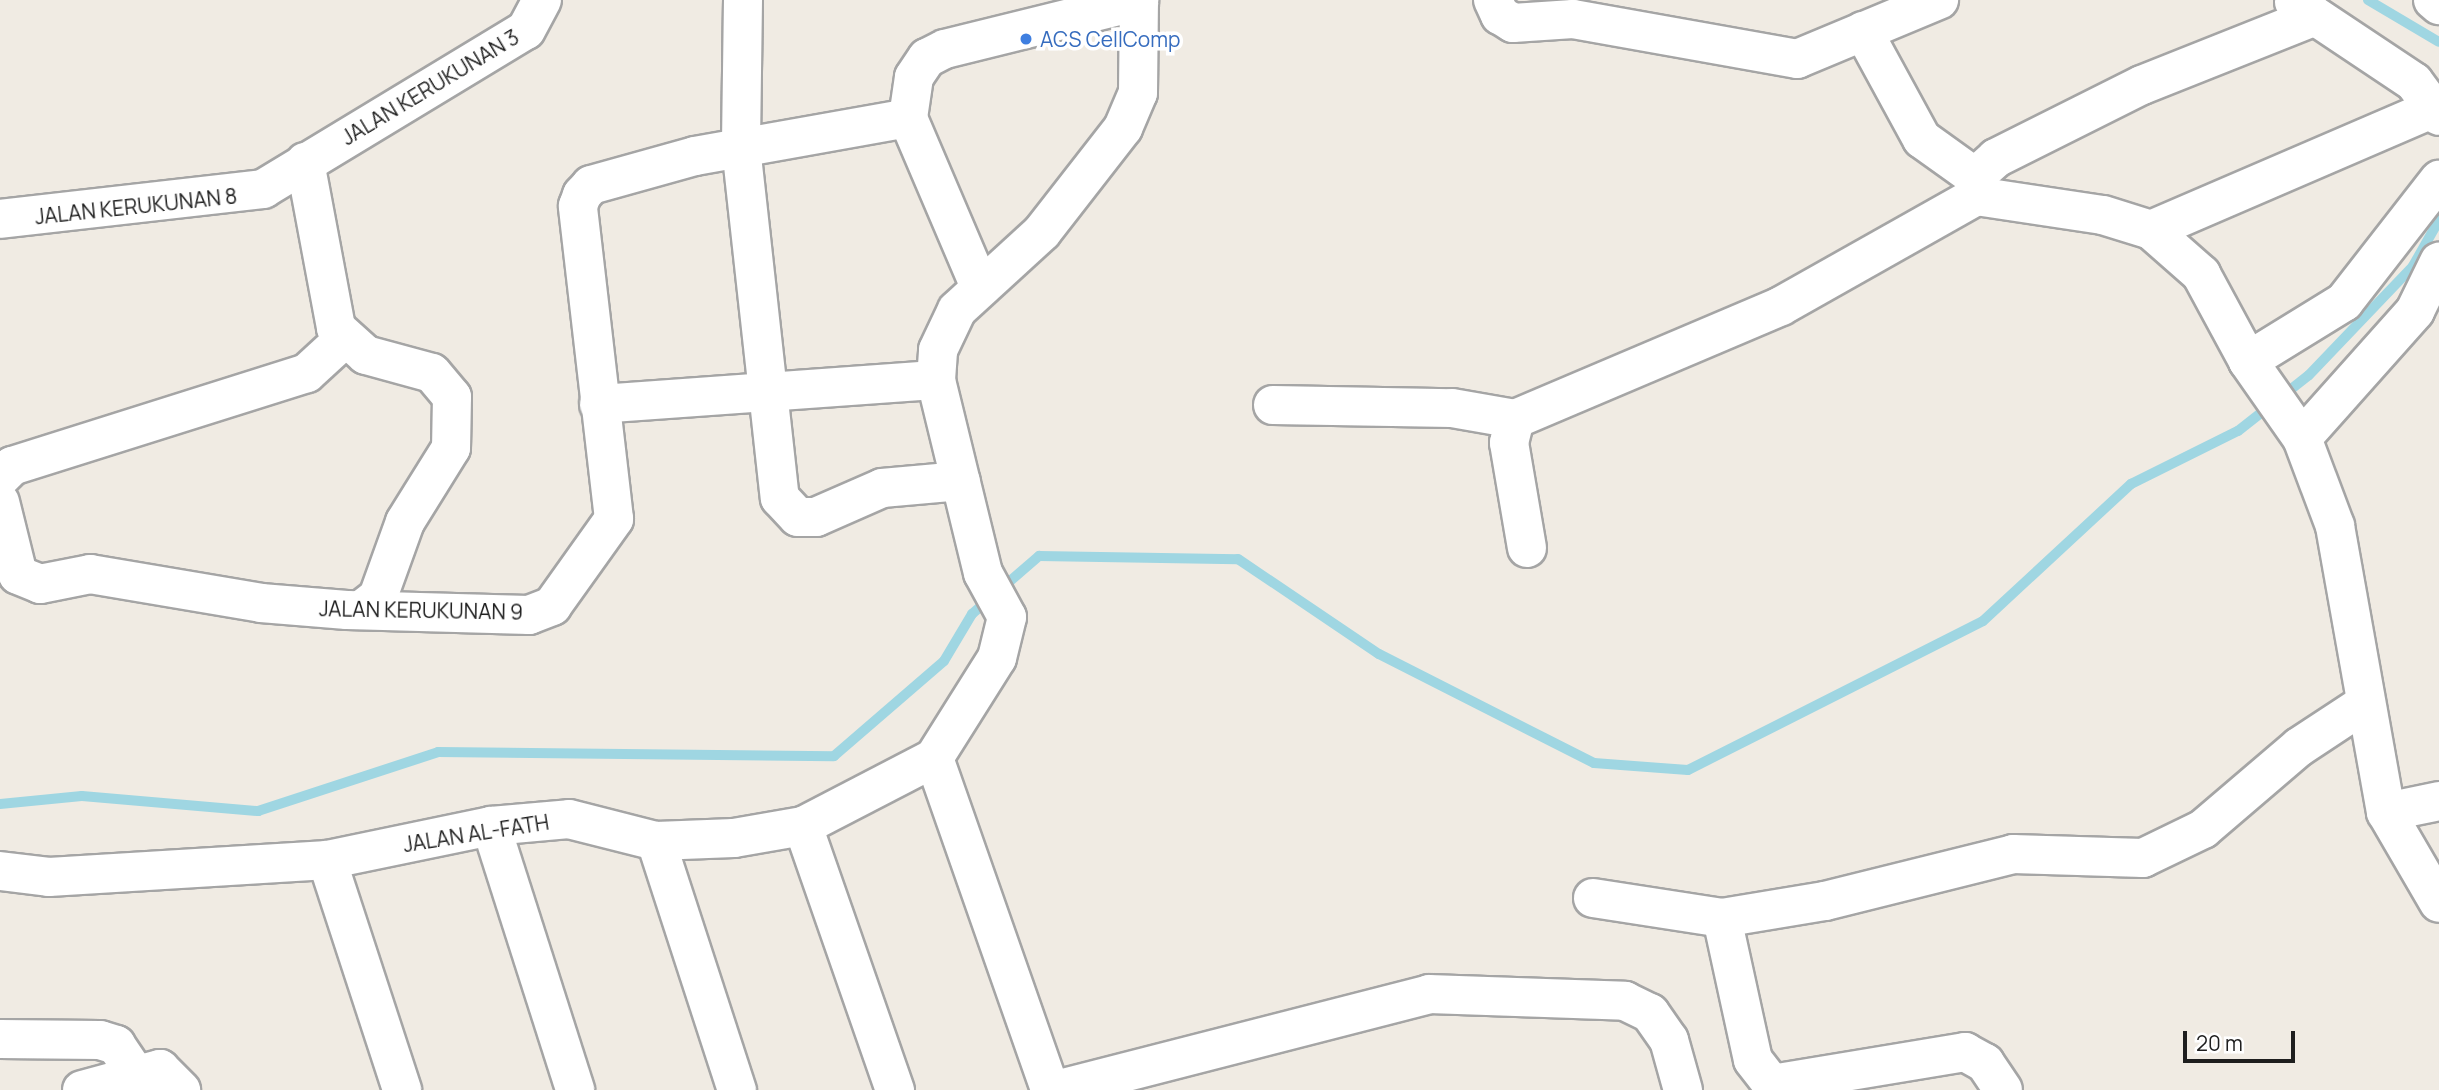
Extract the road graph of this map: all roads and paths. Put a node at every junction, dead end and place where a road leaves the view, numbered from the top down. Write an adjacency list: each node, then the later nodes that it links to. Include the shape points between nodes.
1 (542, 0): 13 (street, JALAN KERUKUNAN 3, via 526,30)
2 (743, 0): 12 (street)
3 (1139, 0): 11 (street, via 945,49 927,58 914,77); 19 (street, via 1138,93 1124,128 1042,232)
4 (1493, 0): 9 (street, via 1500,15 1513,23 1573,19 1797,59)
5 (1939, 0): 9 (street)
6 (2433, 0): 7 (street)
7 (2439, 5)
8 (2303, 8): 10 (street, via 2414,82); 15 (street, via 1996,158)
9 (1863, 31): 15 (street, via 1922,139)
10 (2438, 111): 17 (street)
11 (908, 118): 12 (street, JALAN KERUKUNAN 9); 19 (street)
12 (741, 147): 23 (street); 24 (street, JALAN KERUKUNAN 9, via 591,185 582,195 578,206)
13 (305, 162): 16 (street, JALAN KERUKUNAN 8, via 243,196); 20 (street, via 325,297)
14 (2439, 180): 21 (street, via 2344,302)
15 (1976, 186): 17 (street); 26 (street, via 1866,264 1781,306)
16 (0, 219)
17 (2151, 230): 21 (street, via 2201,274)
18 (2439, 262): 27 (street, via 2415,311)
19 (980, 287): 22 (street, via 957,310 938,350)
20 (344, 339): 28 (street, via 307,373 12,466); 33 (street, via 366,355 432,373 452,397 451,448 405,522 378,597)
21 (2256, 372): 27 (street)
22 (936, 380): 23 (street); 29 (street)
23 (769, 395): 24 (street); 29 (street, via 780,499 798,517 816,517 882,488)
24 (599, 404): 33 (street, JALAN KERUKUNAN 9, via 614,519 552,606 529,615)
25 (1273, 405): 26 (street, via 1452,408)
26 (1515, 419): 31 (street, via 1509,443)
27 (2298, 431): 34 (street, via 2334,526)
28 (0, 478)
29 (961, 481): 35 (street, via 983,573 1007,617 997,657)
30 (0, 502): 32 (street, JALAN KERUKUNAN 9)
31 (1527, 548)
32 (9, 575): 33 (street, JALAN KERUKUNAN 9, via 40,584 90,574 261,603)
33 (364, 608)
34 (2363, 705): 37 (street); 45 (street, via 2299,747 2175,848 2143,858 2013,854 1825,901)
35 (934, 758): 39 (street, JALAN AL-FATH); 54 (street)
36 (2439, 801): 37 (street)
37 (2386, 813): 44 (street)
38 (491, 826): 40 (street, JALAN AL-FATH, via 590,820); 41 (street, JALAN AL-FATH); 51 (street)
39 (803, 826): 40 (street, JALAN AL-FATH); 53 (street)
40 (656, 841): 52 (street)
41 (327, 860): 42 (street, JALAN AL-FATH, via 49,877); 50 (street)
42 (0, 872)
43 (1593, 898): 45 (street, via 1674,915)
44 (2439, 903)
45 (1722, 918): 57 (street, via 1753,1060 1772,1084 1965,1052 1984,1063)
46 (0, 1039): 47 (street, via 100,1040 116,1045)
47 (136, 1075): 48 (street); 49 (street, via 160,1069)
48 (82, 1090)
49 (181, 1090)
50 (402, 1090)
51 (575, 1090)
52 (737, 1090)
53 (895, 1090)
54 (1050, 1090)
55 (1056, 1090): 56 (street, via 1429,994 1625,1001 1650,1013 1669,1041)
56 (1683, 1090)
57 (2003, 1090)

